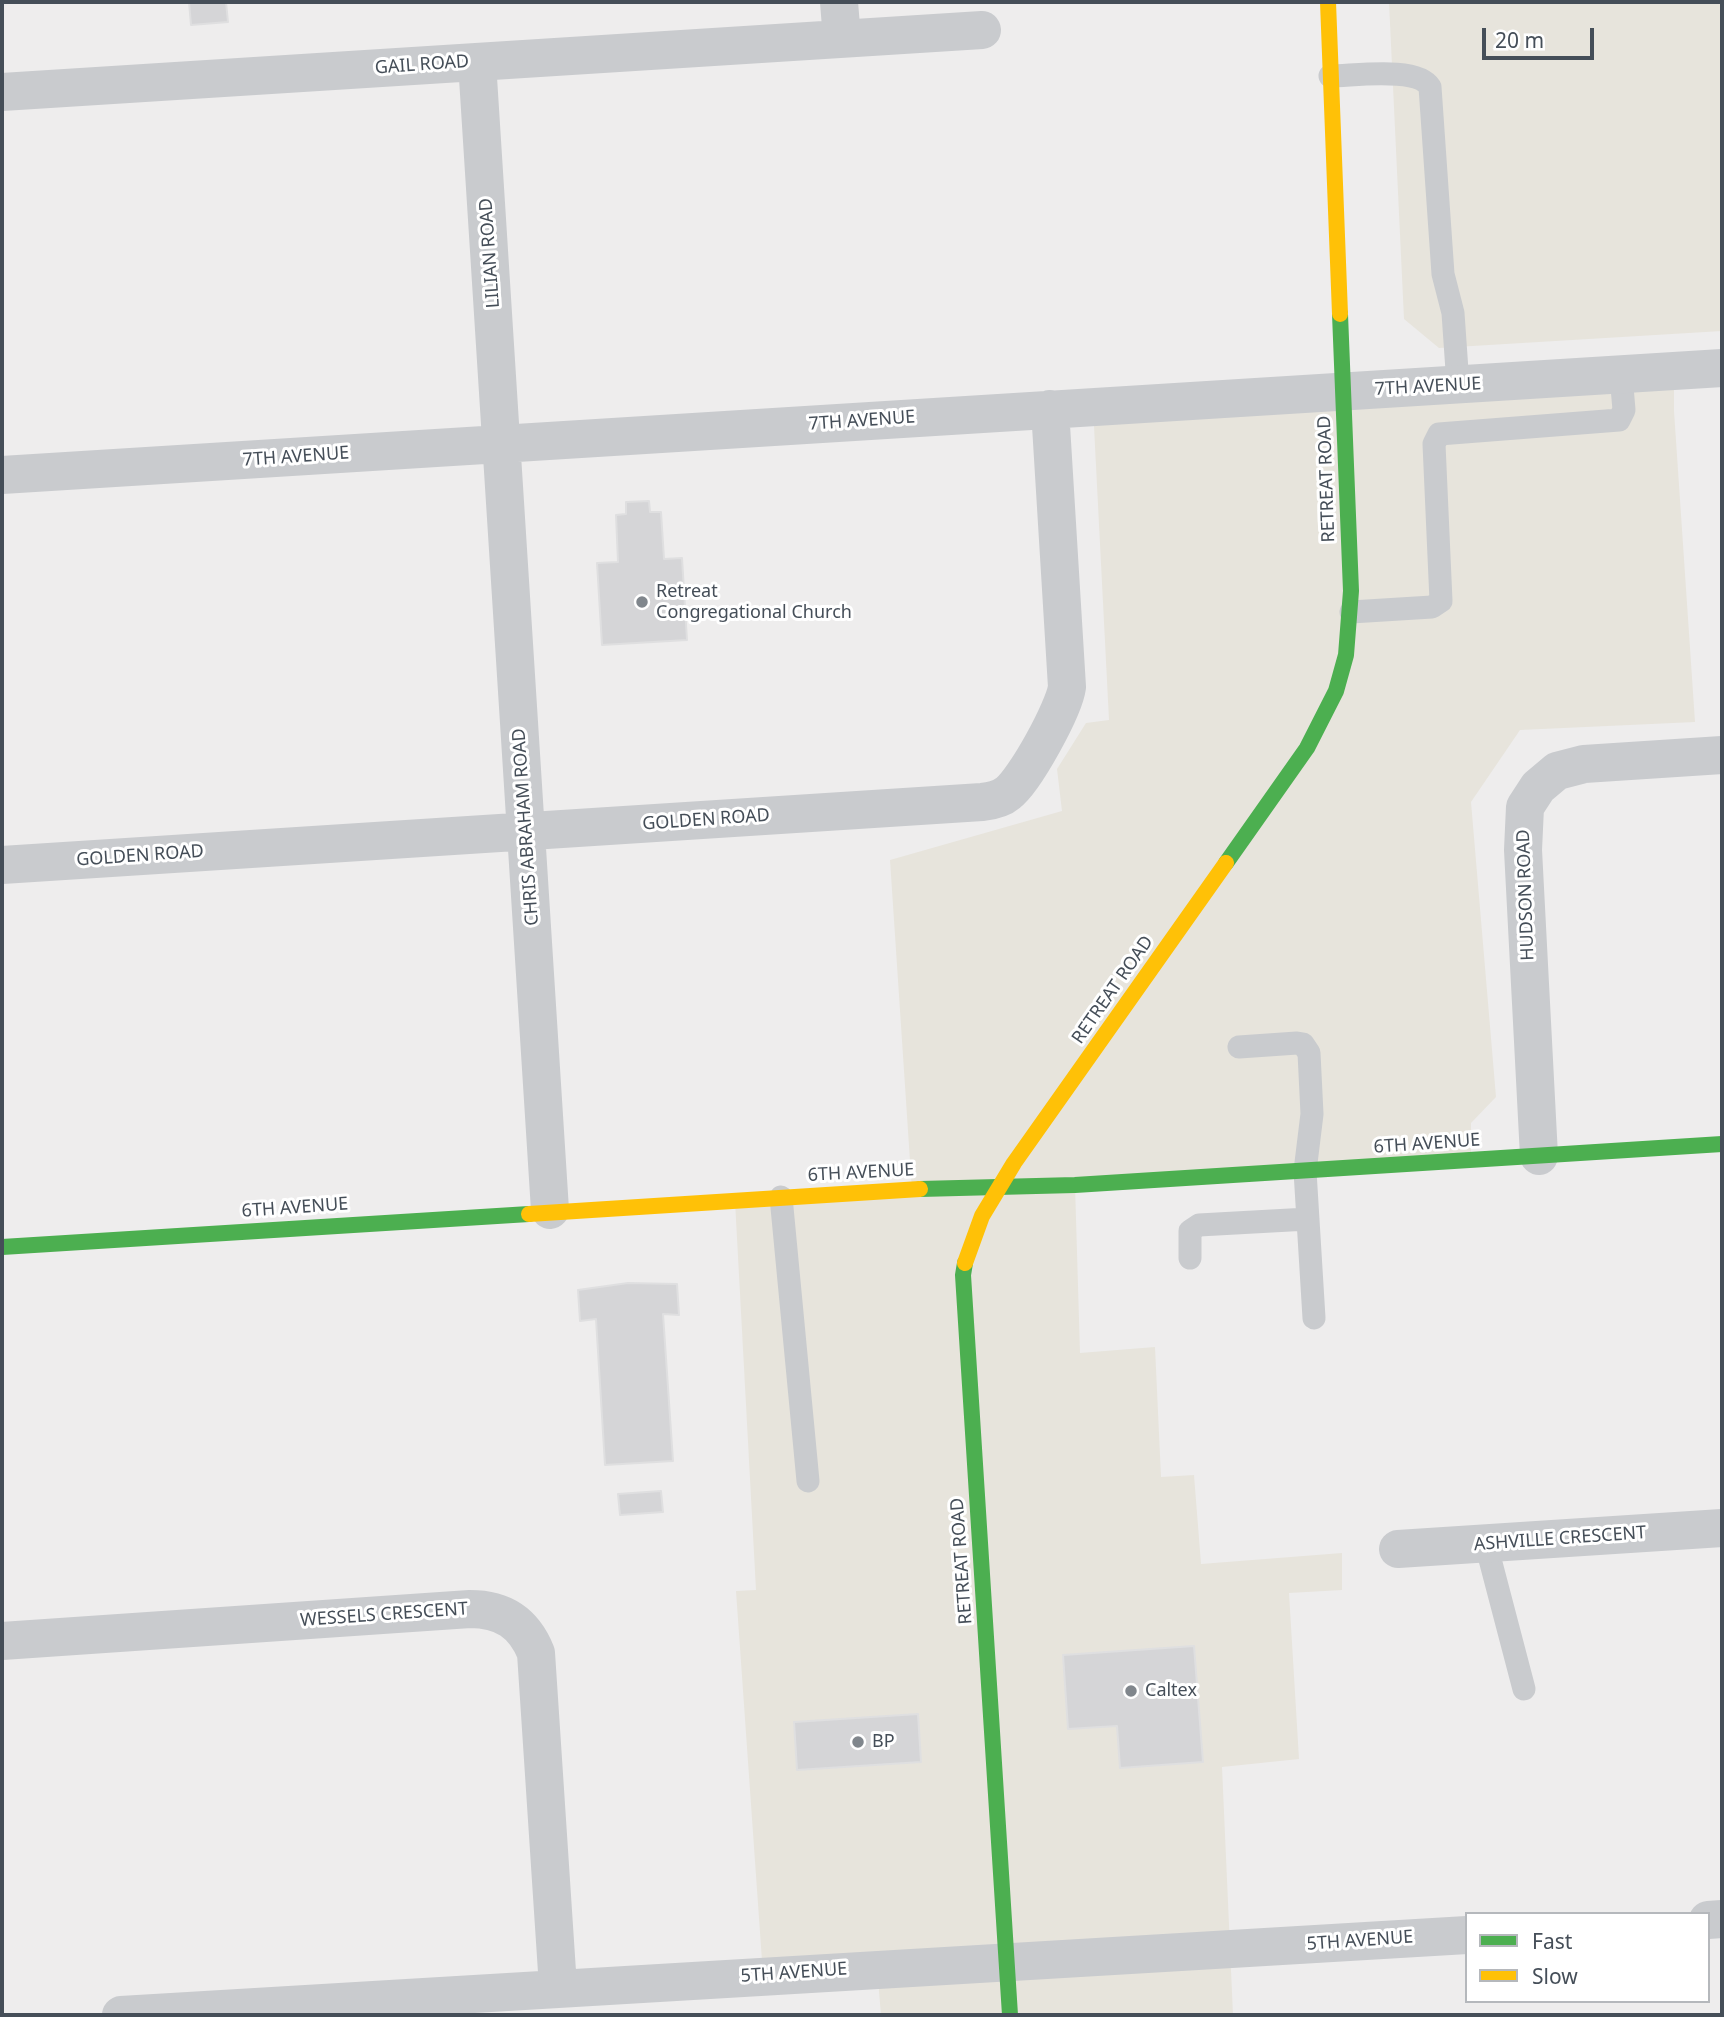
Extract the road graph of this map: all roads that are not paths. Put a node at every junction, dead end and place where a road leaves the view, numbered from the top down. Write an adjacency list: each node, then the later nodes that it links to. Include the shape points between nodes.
1 (1328, 2): 5 (main road, RETREAT ROAD)
2 (841, 20): 3 (street, GAIL ROAD); 4 (street, GAIL ROAD)
3 (982, 30)
4 (477, 62): 6 (street, GAIL ROAD); 12 (street, LILIAN ROAD)
5 (1330, 76): 9 (lane, via 1412,74 1430,87 1443,274 1453,313); 10 (main road, RETREAT ROAD)
6 (2, 92)
7 (1722, 368): 8 (street, 7TH AVENUE)
8 (1621, 374): 9 (street, 7TH AVENUE); 14 (lane, via 1624,410 1619,420 1439,434 1434,444 1441,601 1432,607)
9 (1458, 385): 10 (street, 7TH AVENUE)
10 (1343, 391): 11 (street, 7TH AVENUE); 14 (main road, RETREAT ROAD)
11 (1050, 410): 12 (street, 7TH AVENUE); 16 (street, GOLDEN ROAD, via 1066,687 1059,713 1007,794 982,802)
12 (503, 443): 13 (street, 7TH AVENUE); 16 (street, CHRIS ABRAHAM ROAD)
13 (2, 475)
14 (1350, 612): 22 (main road, RETREAT ROAD, via 1341,682 1307,748)
15 (1722, 755): 20 (street, HUDSON ROAD, via 1569,767 1546,778 1525,807 1523,850)
16 (526, 831): 17 (street, GOLDEN ROAD); 24 (street, CHRIS ABRAHAM ROAD)
17 (2, 865)
18 (1239, 1047): 21 (lane, via 1297,1042 1307,1048 1312,1114)
19 (1722, 1144): 20 (main road, 6TH AVENUE)
20 (1539, 1156): 21 (main road, 6TH AVENUE)
21 (1305, 1171): 22 (main road, 6TH AVENUE); 25 (lane)
22 (999, 1189): 23 (main road, 6TH AVENUE, via 954,1187); 36 (main road, RETREAT ROAD, via 976,1222 965,1252 963,1275)
23 (781, 1197): 24 (main road, 6TH AVENUE); 29 (lane)
24 (550, 1210): 26 (main road, 6TH AVENUE)
25 (1308, 1219): 27 (lane, via 1199,1225 1190,1231); 28 (lane)
26 (2, 1247)
27 (1190, 1258)
28 (1314, 1318)
29 (808, 1481)
30 (1722, 1528): 31 (street, ASHVILLE CRESCENT)
31 (1486, 1544): 32 (street, ASHVILLE CRESCENT); 34 (lane)
32 (1398, 1549)
33 (2, 1641): 37 (street, WESSELS CRESCENT, via 470,1609 506,1615 520,1625 536,1653)
34 (1524, 1689)
35 (1465, 1935): 36 (street, 5TH AVENUE)
36 (1007, 1963): 37 (street, 5TH AVENUE); 39 (main road, RETREAT ROAD)
37 (558, 1987): 38 (street, 5TH AVENUE)
38 (121, 2015)
39 (1010, 2015)

